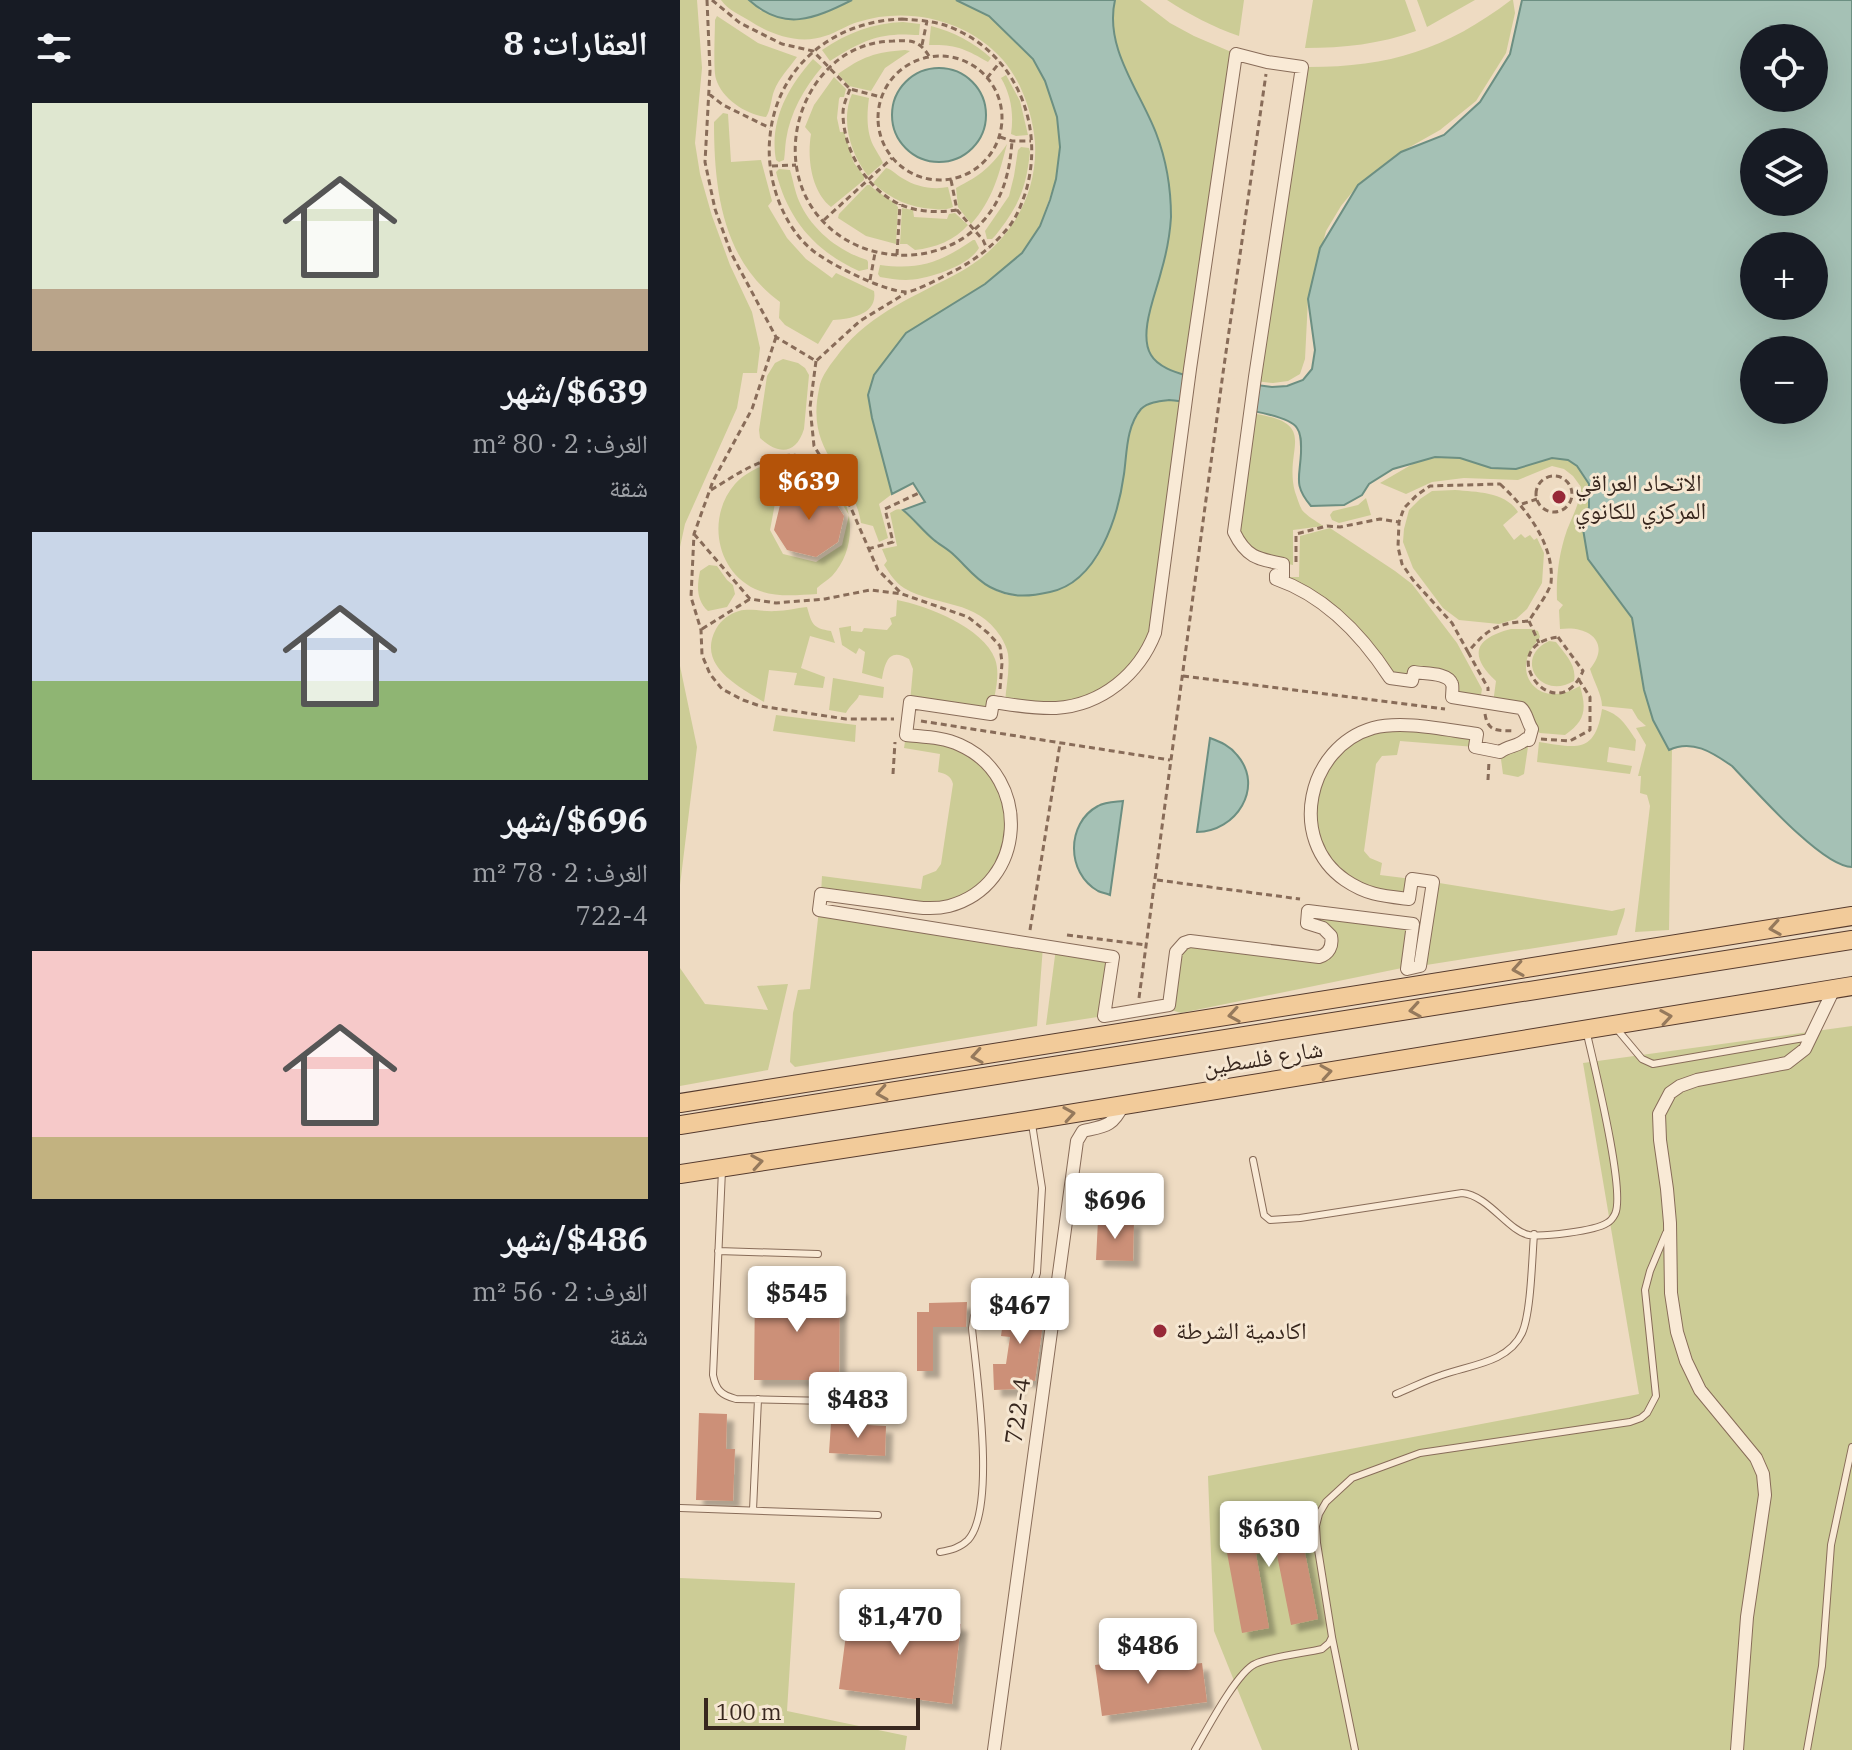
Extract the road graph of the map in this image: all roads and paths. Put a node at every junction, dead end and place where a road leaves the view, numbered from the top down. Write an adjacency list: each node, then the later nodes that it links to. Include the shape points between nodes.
1 (710, 0): 4 (path, via 782,44); 11 (path)
2 (927, 21): 3 (path); 4 (path, via 870,22); 6 (path, via 962,33)
3 (922, 45): 5 (path); 8 (path, via 875,42)
4 (813, 51): 8 (path); 13 (path, via 794,70)
5 (929, 56): 9 (path, via 950,56); 12 (path, via 908,64)
6 (1000, 62): 9 (path); 16 (path, via 1018,89)
7 (1267, 62): 43 (street, via 1302,67 1234,532 1251,555 1283,564); 49 (path); 52 (street, via 1236,54 1155,633 1148,651 1113,688 1090,701 1059,708 993,702 991,714 910,702)
8 (828, 68): 10 (path); 18 (path, via 799,114)
9 (987, 78): 14 (path, via 998,96)
10 (850, 89): 12 (path); 21 (path, via 844,127)
11 (709, 94): 13 (path); 31 (path, via 705,162 715,209 731,253)
12 (881, 97): 17 (path, via 877,118)
13 (770, 128): 19 (path)
14 (1000, 137): 15 (path); 20 (path, via 988,158)
15 (1012, 141): 16 (path); 25 (path, via 1010,169 1000,196)
16 (1032, 141): 26 (path, via 1022,205)
17 (892, 158): 20 (path, via 909,172); 21 (path)
18 (796, 165): 19 (path); 24 (path, via 807,200)
19 (771, 166): 29 (path, via 782,209 799,238 828,262)
20 (951, 179): 23 (path)
21 (868, 180): 22 (path); 24 (path)
22 (900, 204): 23 (path); 28 (path)
23 (957, 210): 25 (path)
24 (823, 221): 27 (path, via 848,242)
25 (974, 229): 26 (path); 28 (path, via 934,252)
26 (987, 249): 30 (path, via 968,264)
27 (875, 253): 28 (path); 29 (path)
28 (897, 255)
29 (870, 281): 30 (path)
30 (907, 292): 32 (path, via 860,321)
31 (776, 337): 32 (path); 35 (path, via 752,409)
32 (816, 361): 34 (path, via 810,407 814,446)
33 (771, 459): 34 (path, via 800,456); 35 (path); 36 (path)
34 (828, 468): 42 (path)
35 (709, 491): 41 (path)
36 (789, 491)
37 (919, 493): 42 (path, via 885,509 893,542)
38 (1537, 499): 38 (path, via 1538,487 1547,477 1565,479 1572,488 1569,505 1559,512 1548,511); 39 (path)
39 (1522, 504): 40 (path, via 1500,484 1430,486 1404,508); 46 (path, via 1548,549 1551,585)
40 (1399, 522): 43 (path, via 1380,519 1296,534 1296,566 1294,571); 46 (path, via 1402,564 1452,623 1468,652 1483,633)
41 (694, 534): 45 (path); 47 (path, via 691,597)
42 (868, 549): 44 (path, via 878,570)
43 (1283, 570): 63 (street, via 1283,577 1276,579 1331,610 1360,636 1390,678 1412,681 1414,672 1443,676 1453,685 1452,697 1521,708 1532,729 1529,740 1500,752 1475,747 1477,734 1375,727 1333,753 1315,783 1315,841 1346,881 1372,895 1409,899 1412,879 1433,882 1420,966 1407,969 1413,924 1308,911 1307,923 1331,936 1324,955 1190,941 1176,952 1169,1005)
44 (902, 594): 45 (path, via 870,590 776,603); 50 (path, via 968,617 988,633 1000,646)
45 (750, 599): 47 (path)
46 (1529, 621): 48 (path)
47 (701, 630): 52 (path, via 702,655 710,674 722,689 743,700 846,719)
48 (1539, 643): 48 (path, via 1529,657 1532,679 1548,692 1573,687 1583,671 1558,637)
49 (1182, 676): 51 (path); 55 (path)
50 (1000, 690)
51 (1454, 710)
52 (908, 718): 53 (path); 63 (street, via 906,735 960,745 979,756 1002,783 1010,808 1007,852 979,890 948,906 925,909 821,894 819,910 1113,957 1104,1016)
53 (1060, 743): 55 (path); 60 (path)
54 (894, 747): 56 (path)
55 (1171, 761): 57 (path)
56 (893, 774)
57 (1155, 880): 58 (path); 63 (path)
58 (1310, 901)
59 (1852, 916): 65 (main road, one-way to 65)
60 (1030, 930)
61 (1852, 940): 69 (main road, شارع فلسطين, one-way to 69)
62 (1843, 987): 64 (main road, شارع فلسطين, one-way to 62); 68 (street)
63 (1138, 1010)
64 (1614, 1026): 66 (main road, شارع فلسطين); 68 (lane, via 1642,1059 1653,1064)
65 (1153, 1028): 67 (main road); 69 (main road)
66 (1587, 1030): 72 (main road, شارع فلسطين, one-way to 66); 79 (lane, via 1616,1170 1618,1207 1603,1225)
67 (1117, 1033): 70 (main road); 71 (main road, one-way to 71)
68 (1810, 1037): 78 (street, via 1805,1049 1787,1063 1697,1080 1670,1093 1659,1114)
69 (1193, 1045): 70 (main road, شارع فلسطين)
70 (1082, 1062): 74 (main road, شارع فلسطين, one-way to 74)
71 (680, 1103)
72 (1123, 1105): 73 (main road, شارع فلسطين, one-way to 72); 91 (street, 722-4, via 1116,1119 1083,1131 1077,1141)
73 (1032, 1120): 76 (main road, شارع فلسطين, one-way to 73); 89 (lane, via 1042,1188 1037,1273 1033,1286 1018,1299 987,1302 974,1316 984,1451 979,1520 970,1538)
74 (680, 1125)
75 (1253, 1160): 79 (lane, via 1264,1215 1270,1220 1462,1193 1474,1195 1521,1232)
76 (722, 1167): 77 (main road, شارع فلسطين); 80 (lane)
77 (680, 1174)
78 (1670, 1223): 90 (lane, via 1645,1290 1656,1396 1647,1413 1630,1422 1420,1453 1352,1478 1326,1502 1316,1526); 94 (street, via 1671,1293 1686,1361 1700,1390 1763,1474)
79 (1534, 1234): 82 (lane, via 1524,1330 1518,1339 1505,1353 1478,1366)
80 (718, 1251): 81 (lane); 83 (lane, via 716,1388 724,1396)
81 (818, 1254)
82 (1396, 1394)
83 (758, 1399): 84 (lane); 87 (lane)
84 (829, 1401)
85 (1852, 1447): 95 (lane, via 1831,1545 1822,1666)
86 (680, 1508): 87 (lane)
87 (753, 1510): 88 (lane)
88 (878, 1515)
89 (940, 1552)
90 (1332, 1637): 92 (lane, via 1322,1649 1255,1663); 93 (lane)
91 (994, 1750)
92 (1195, 1750)
93 (1355, 1750)
94 (1737, 1750)
95 (1807, 1750)

